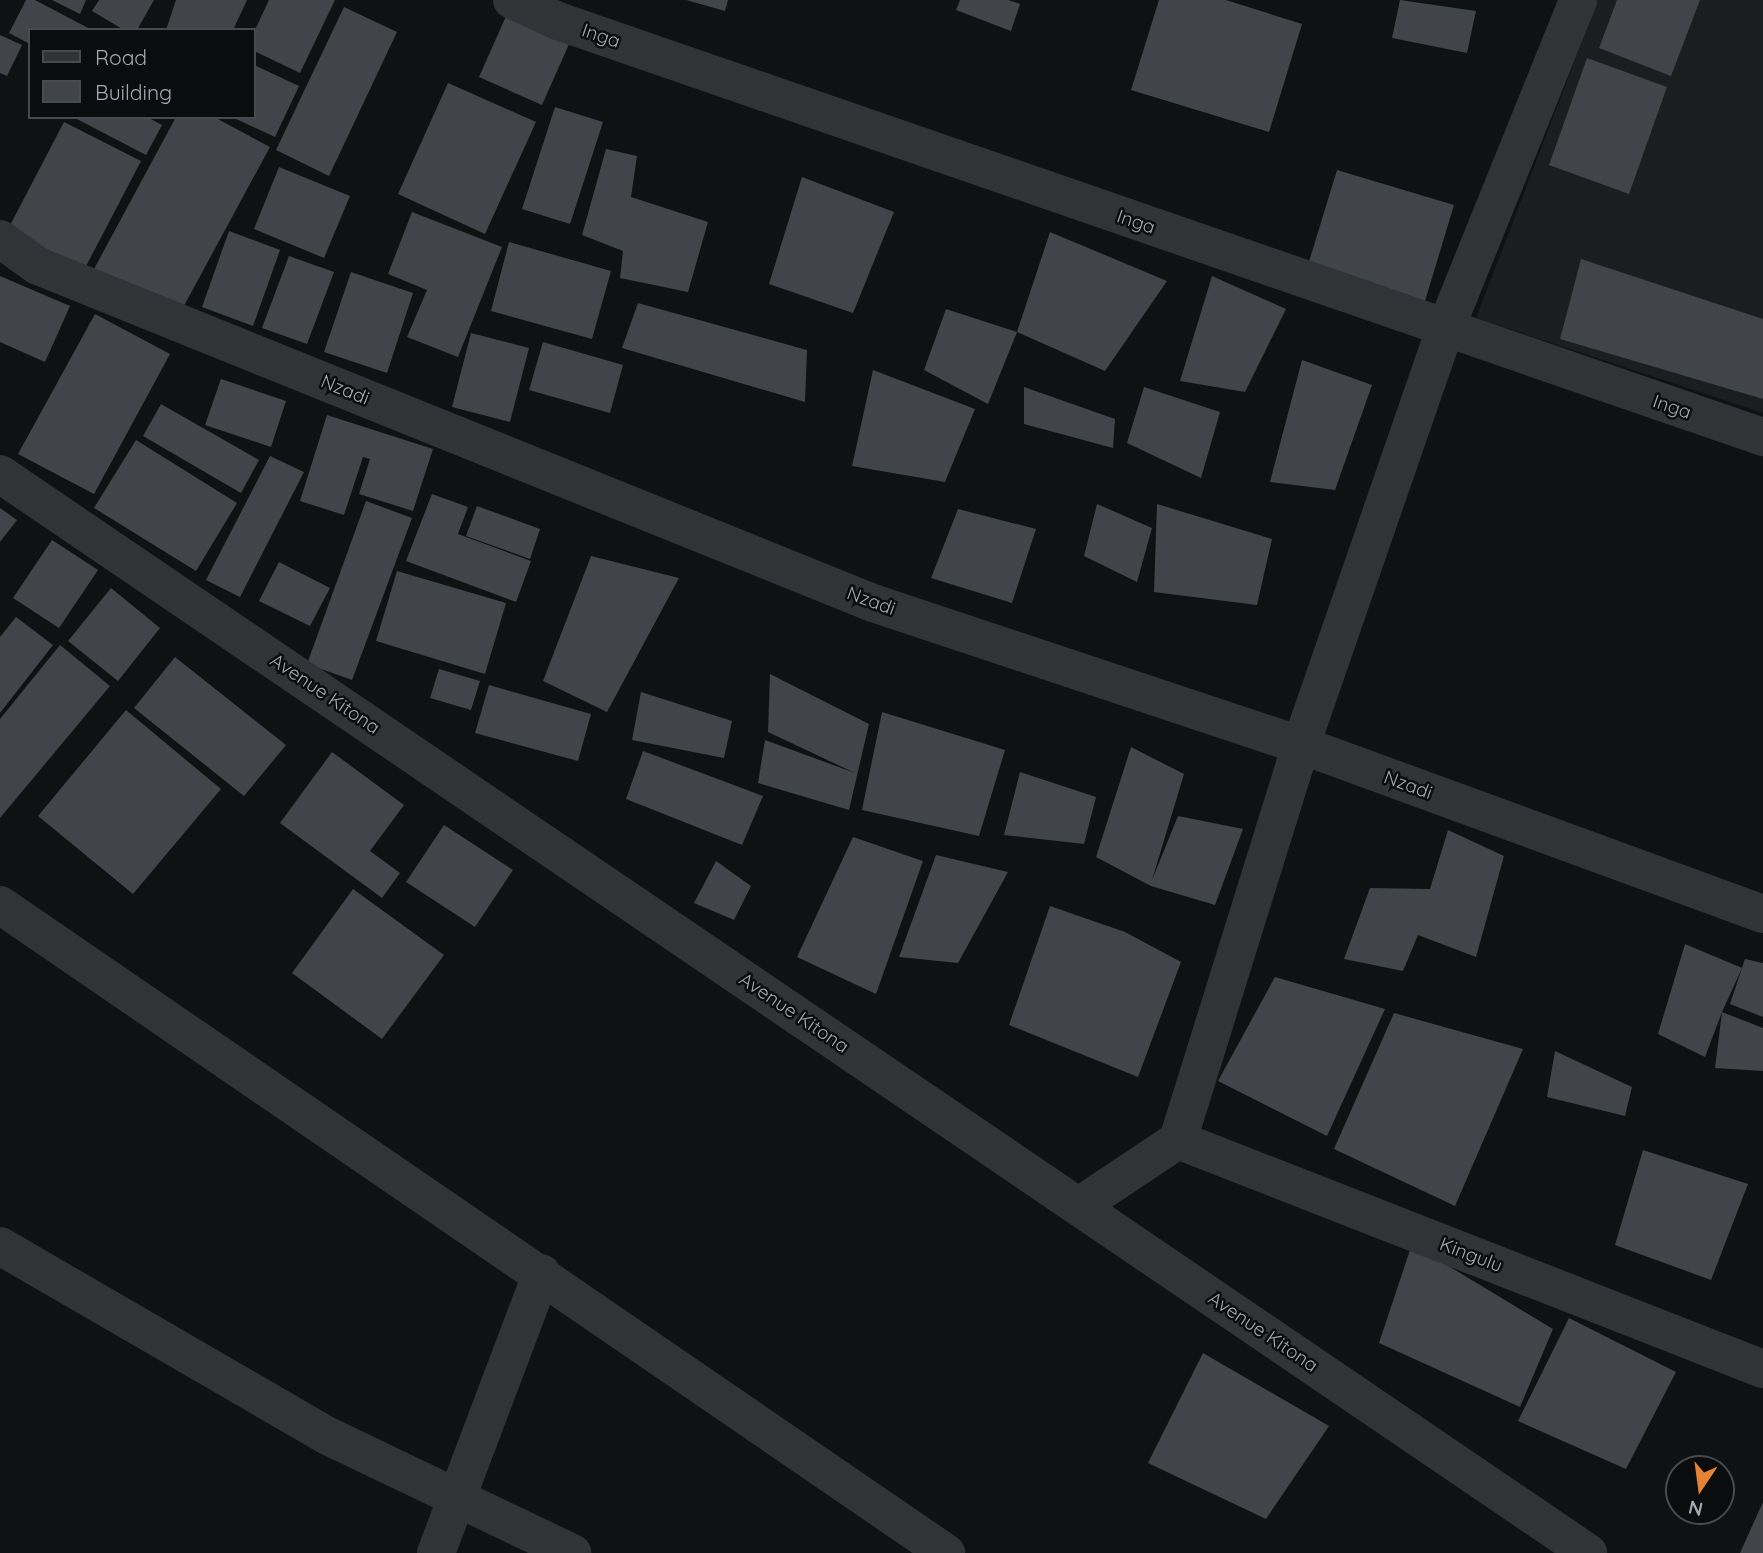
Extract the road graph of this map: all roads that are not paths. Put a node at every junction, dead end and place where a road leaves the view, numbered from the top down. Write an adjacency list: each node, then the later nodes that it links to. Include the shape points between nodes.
1 (512, 0): 4 (street, Inga, via 558,21)
2 (1578, 0): 4 (street)
3 (0, 239): 7 (street, Nzadi, via 38,266 873,603)
4 (1445, 330): 5 (street, Inga); 7 (street)
5 (1763, 438)
6 (0, 474): 11 (street, Avenue Kitona)
7 (1301, 746): 9 (street, Nzadi); 10 (street)
8 (0, 905): 13 (street)
9 (1763, 914)
10 (1178, 1140): 11 (street); 14 (street, Kingulu)
11 (1079, 1206): 19 (street, Avenue Kitona)
12 (0, 1246): 15 (street, via 328,1436)
13 (542, 1273): 15 (street); 18 (street)
14 (1763, 1369)
15 (458, 1497): 16 (street); 17 (street)
16 (436, 1553)
17 (572, 1553)
18 (946, 1553)
19 (1588, 1553)

